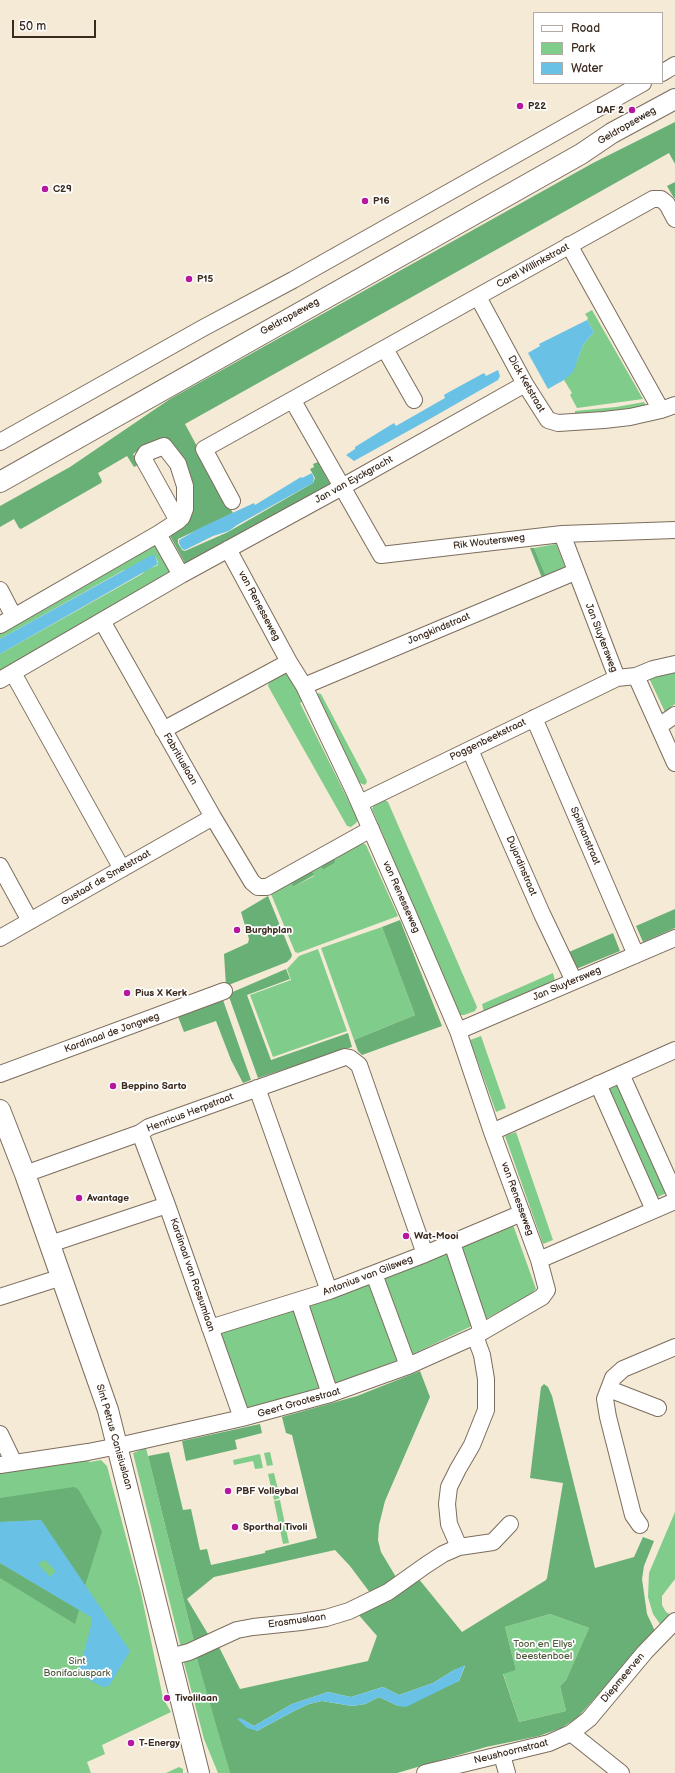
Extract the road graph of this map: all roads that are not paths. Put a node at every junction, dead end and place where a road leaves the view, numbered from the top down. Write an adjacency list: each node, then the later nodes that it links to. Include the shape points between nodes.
1 (675, 65): 2 (street)
2 (663, 71)
3 (641, 84): 15 (street)
4 (675, 98): 6 (main road, Geldropseweg)
5 (675, 110): 6 (main road, Geldropseweg, via 616,140)
6 (580, 154): 16 (main road, Geldropseweg)
7 (675, 219): 8 (street, Carel Willinkstraat, via 667,204 661,199 653,199)
8 (569, 245): 9 (street, Carel Willinkstraat); 14 (street)
9 (478, 297): 10 (street, Carel Willinkstraat); 11 (street, Dick Ketstraat)
10 (385, 349): 12 (street); 13 (street, Carel Willinkstraat)
11 (525, 384): 14 (street, Dick Ketstraat, via 545,417 558,424 604,420); 17 (street, Jan van Eyckgracht)
12 (414, 400)
13 (293, 401): 17 (street); 18 (street, Carel Willinkstraat, via 204,449)
14 (668, 408)
15 (0, 442)
16 (0, 482)
17 (342, 487): 22 (street, Rik Woutersweg, via 381,555); 23 (street, Jan van Eyckgracht)
18 (232, 501)
19 (178, 521): 21 (street)
20 (675, 530): 22 (street, Rik Woutersweg)
21 (158, 534): 25 (street); 27 (street)
22 (562, 534): 24 (street, Jan Sluytersweg)
23 (228, 549): 25 (street, Jan van Eyckgracht); 30 (street, van Renesseweg)
24 (576, 572): 34 (street, Jan Sluytersweg); 35 (street, Jongkindstraat)
25 (181, 575): 28 (street, Jan van Eyckgracht)
26 (0, 590): 27 (street)
27 (14, 617): 29 (street)
28 (102, 621): 33 (street, Jan van Eyckgracht); 39 (street, Fabritiuslaan)
29 (0, 625)
30 (288, 662): 35 (street, van Renesseweg); 39 (street)
31 (675, 664): 32 (street, Jan Sluytersweg)
32 (636, 676): 34 (street, Jan Sluytersweg); 38 (street)
33 (7, 677): 46 (street)
34 (617, 678): 37 (street, Poggenbeekstraat)
35 (304, 686): 42 (street, van Renesseweg)
36 (675, 715): 38 (street)
37 (534, 718): 40 (street, Poggenbeekstraat); 50 (street, Spilmanstraat)
38 (659, 726): 41 (street)
39 (163, 730): 43 (street, Fabritiuslaan)
40 (470, 750): 42 (street, Poggenbeekstraat); 51 (street, Dujardinstraat)
41 (675, 763)
42 (360, 803): 44 (street, van Renesseweg)
43 (213, 817): 44 (street, Fabritiuslaan, via 252,882 258,887 267,887); 46 (street, Gustaaf de Smetstraat)
44 (371, 828): 53 (street, van Renesseweg)
45 (0, 866): 47 (street)
46 (122, 869): 47 (street, Gustaaf de Smetstraat)
47 (30, 921): 48 (street, Gustaaf de Smetstraat)
48 (0, 938)
49 (675, 938): 50 (street, Jan Sluytersweg)
50 (636, 955): 51 (street, Jan Sluytersweg)
51 (574, 981): 53 (street, Jan Sluytersweg)
52 (224, 991): 55 (street, Kardinaal de Jongweg)
53 (458, 1031): 61 (street, van Renesseweg)
54 (675, 1050): 56 (street)
55 (0, 1074)
56 (621, 1074): 57 (street); 64 (street)
57 (598, 1084): 61 (street); 67 (street)
58 (258, 1088): 62 (street, Henricus Herpstraat, via 149,1127); 71 (street, Henricus Herpstraat, via 346,1057 354,1060 359,1065); 75 (street)
59 (0, 1110): 60 (main road, Sint Petrus Canisiuslaan)
60 (4, 1132): 63 (main road, Sint Petrus Canisiuslaan)
61 (492, 1132): 68 (street, van Renesseweg)
62 (140, 1133): 63 (street, Henricus Herpstraat); 66 (street, Kardinaal van Rossumlaan)
63 (25, 1174): 69 (main road, Sint Petrus Canisiuslaan)
64 (675, 1194)
65 (675, 1201): 67 (street)
66 (167, 1205): 69 (street); 78 (street, Kardinaal van Rossumlaan)
67 (654, 1210): 72 (street)
68 (522, 1213): 70 (street, Antonius van Gilsweg); 72 (street, van Renesseweg)
69 (50, 1244): 74 (main road, Sint Petrus Canisiuslaan)
70 (452, 1244): 71 (street, Antonius van Gilsweg); 79 (street)
71 (425, 1254): 73 (street, Antonius van Gilsweg)
72 (539, 1260): 79 (street, Geert Grootestraat, via 547,1290 542,1297)
73 (374, 1274): 75 (street, Antonius van Gilsweg); 81 (street)
74 (62, 1277): 76 (street); 87 (main road, Sint Petrus Canisiuslaan)
75 (329, 1291): 77 (street, Antonius van Gilsweg)
76 (0, 1297)
77 (299, 1301): 78 (street, Antonius van Gilsweg); 83 (street)
78 (210, 1328): 85 (street, Kardinaal van Rossumlaan)
79 (478, 1334): 81 (street, Geert Grootestraat); 91 (street, via 486,1379 486,1410 472,1446 449,1487 447,1504 449,1524)
80 (675, 1348): 82 (street, via 623,1369 613,1378)
81 (408, 1366): 83 (street, Geert Grootestraat)
82 (609, 1389): 84 (street); 90 (street, via 605,1399 608,1417 633,1515)
83 (330, 1394): 85 (street, Geert Grootestraat)
84 (658, 1408)
85 (242, 1418): 87 (street, Geert Grootestraat)
86 (0, 1434): 88 (street)
87 (118, 1446): 88 (street, Geert Grootestraat); 93 (main road, Sint Petrus Canisiuslaan)
88 (7, 1464)
89 (510, 1524): 91 (street, Erasmuslaan, via 498,1545)
90 (640, 1525)
91 (459, 1547): 93 (street, Erasmuslaan, via 426,1564 388,1592 349,1611 301,1622 253,1626)
92 (671, 1632): 94 (street, Diepmeerven, via 627,1672 589,1719)
93 (170, 1657): 96 (main road, Sint Petrus Canisiuslaan)
94 (571, 1733): 95 (street, Neushoornstraat, via 549,1743); 99 (street)
95 (502, 1754): 97 (street, Neushoornstraat); 98 (street)
96 (199, 1773)
97 (426, 1773)
98 (507, 1773)
99 (621, 1773)

